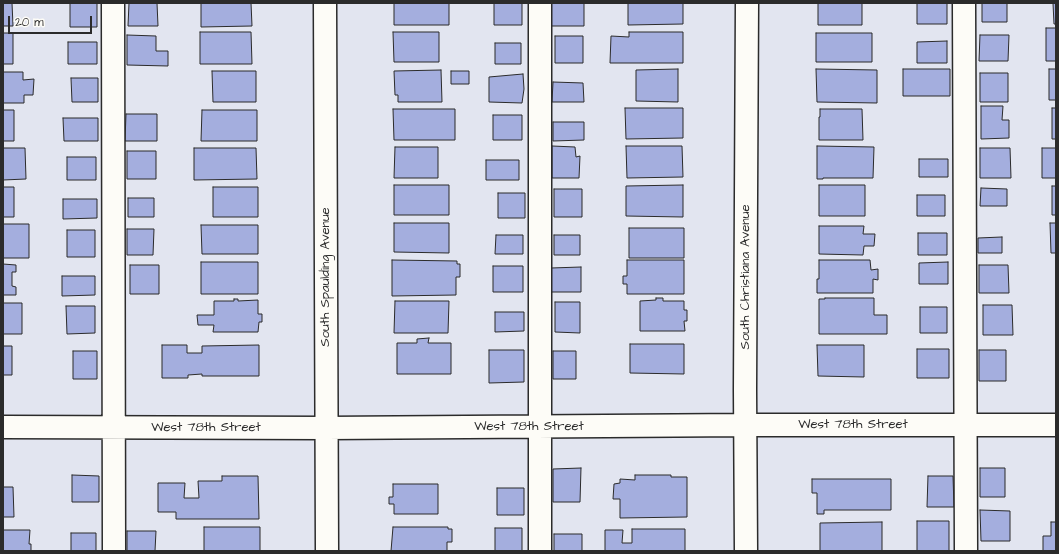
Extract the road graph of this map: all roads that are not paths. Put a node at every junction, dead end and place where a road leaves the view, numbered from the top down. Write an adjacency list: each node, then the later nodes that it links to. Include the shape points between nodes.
1 (113, 3): 10 (street)
2 (325, 3): 12 (street, South Spaulding Avenue)
3 (540, 3): 11 (street)
4 (747, 3): 6 (street, South Christiana Avenue)
5 (964, 3): 7 (street)
6 (745, 425): 7 (street, West 78th Street); 11 (street, West 78th Street); 16 (street, South Christiana Avenue)
7 (965, 425): 8 (street, West 78th Street); 17 (street)
8 (1056, 425)
9 (3, 427): 10 (street, West 78th Street)
10 (114, 427): 12 (street, West 78th Street); 13 (street)
11 (540, 427): 12 (street, West 78th Street); 15 (street)
12 (326, 428): 14 (street, South Spaulding Avenue)
13 (114, 551)
14 (327, 551)
15 (540, 551)
16 (746, 551)
17 (966, 551)

